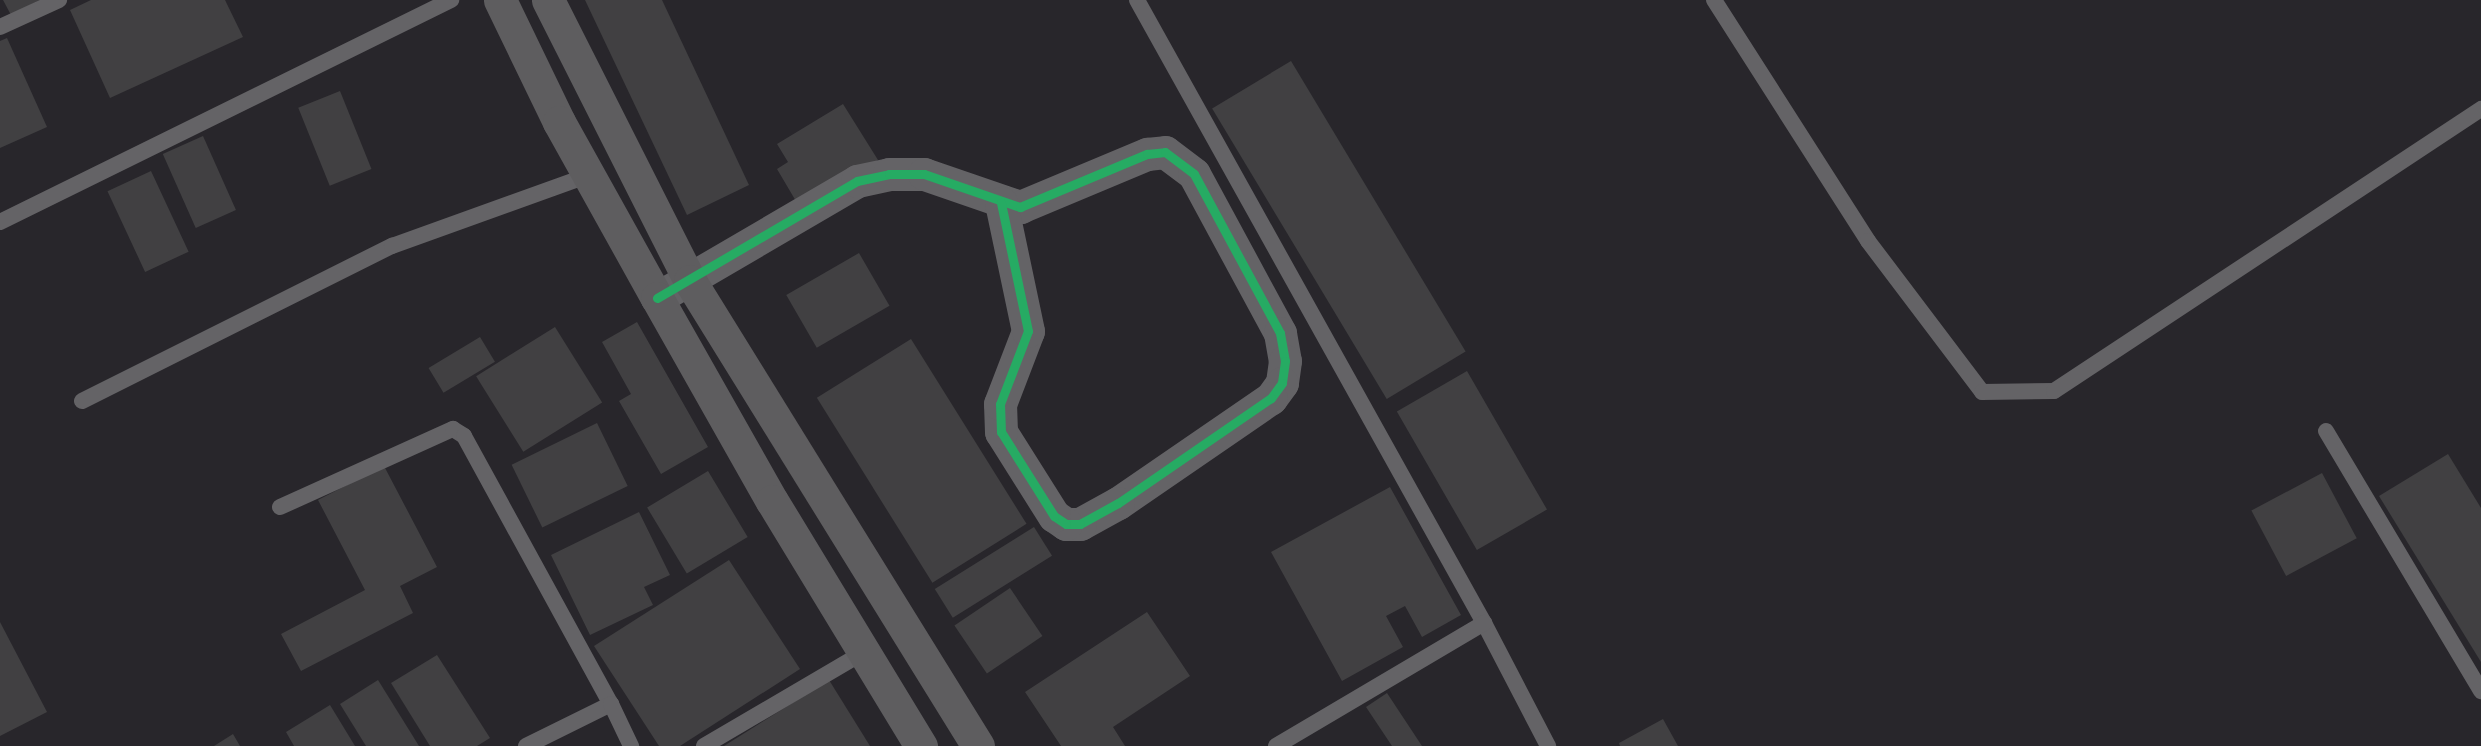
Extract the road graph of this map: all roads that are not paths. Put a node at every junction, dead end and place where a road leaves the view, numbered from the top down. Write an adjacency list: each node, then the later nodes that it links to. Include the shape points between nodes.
1 (59, 0): 7 (lane)
2 (451, 0): 11 (lane)
3 (500, 0): 9 (main road)
4 (548, 0): 12 (main road)
5 (1137, 0): 17 (lane)
6 (1714, 0): 8 (lane, via 1868,241 1982,392 2054,391)
7 (0, 27)
8 (2481, 109)
9 (589, 175): 13 (main road); 14 (lane, via 392,246)
10 (1001, 203): 10 (street, via 1028,331 1000,404 1001,432 1054,516 1066,524 1080,524 1118,503 1271,398 1282,382 1285,361 1281,333 1194,174 1182,161 1165,152 1147,154 1041,200 1020,207); 12 (street, via 924,174 890,174 857,181)
11 (0, 222)
12 (690, 281): 13 (street); 18 (main road)
13 (657, 298): 19 (main road)
14 (82, 401)
15 (2326, 431): 20 (lane)
16 (280, 507): 21 (lane, via 453,429 467,442)
17 (1485, 623): 27 (lane); 28 (lane)
18 (905, 628): 19 (main road); 26 (main road)
19 (864, 652): 24 (lane); 25 (main road)
20 (2481, 690)
21 (610, 704): 22 (lane); 23 (lane)
22 (526, 746)
23 (631, 746)
24 (704, 746)
25 (921, 746)
26 (978, 746)
27 (1276, 746)
28 (1548, 746)

